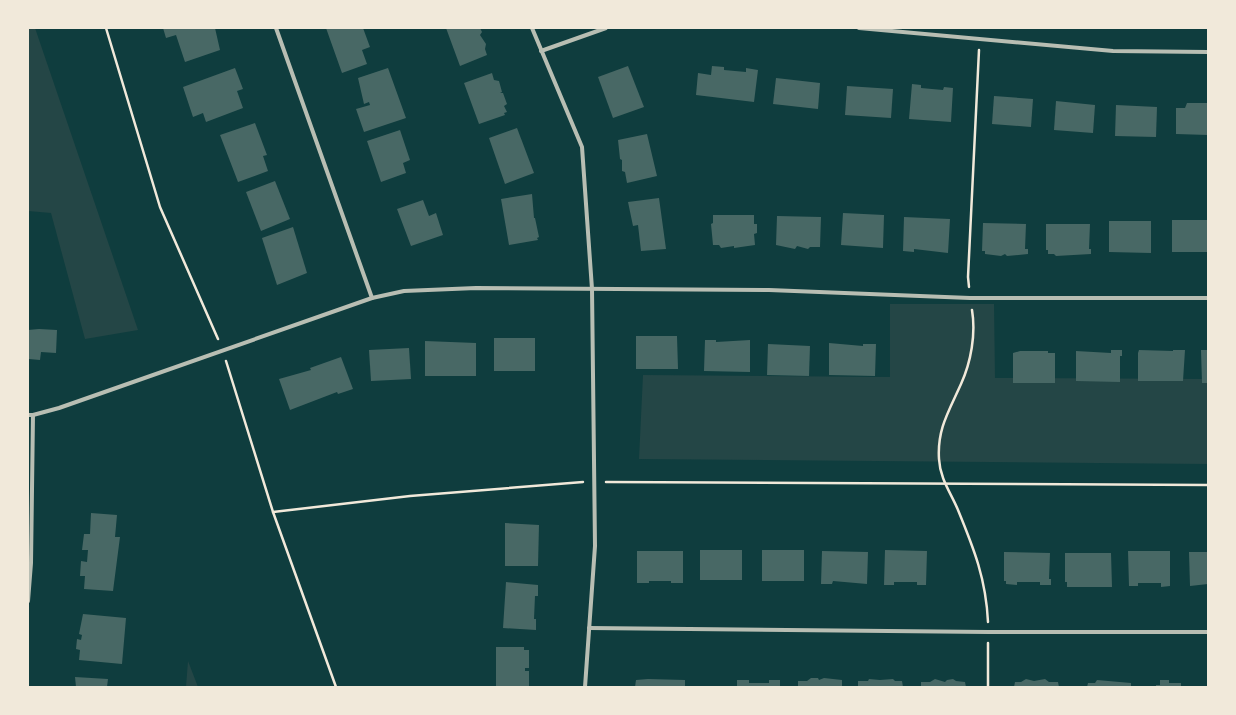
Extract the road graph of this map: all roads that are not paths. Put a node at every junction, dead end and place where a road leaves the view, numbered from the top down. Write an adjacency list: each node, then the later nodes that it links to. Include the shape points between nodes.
1 (276, 28): 8 (street)
2 (532, 28): 5 (street)
3 (606, 28): 5 (street)
4 (859, 28): 6 (street, via 1113,51)
5 (541, 51): 7 (street, via 582,147)
6 (1208, 52)
7 (592, 289): 8 (street, via 476,288 404,291); 9 (street, via 769,290 970,298); 13 (street, via 595,546)
8 (372, 298): 11 (street, via 223,352)
9 (1208, 298)
10 (28, 415): 11 (street)
11 (33, 415): 12 (street)
12 (28, 600)
13 (589, 628): 14 (street); 15 (street)
14 (1208, 632)
15 (585, 687)

